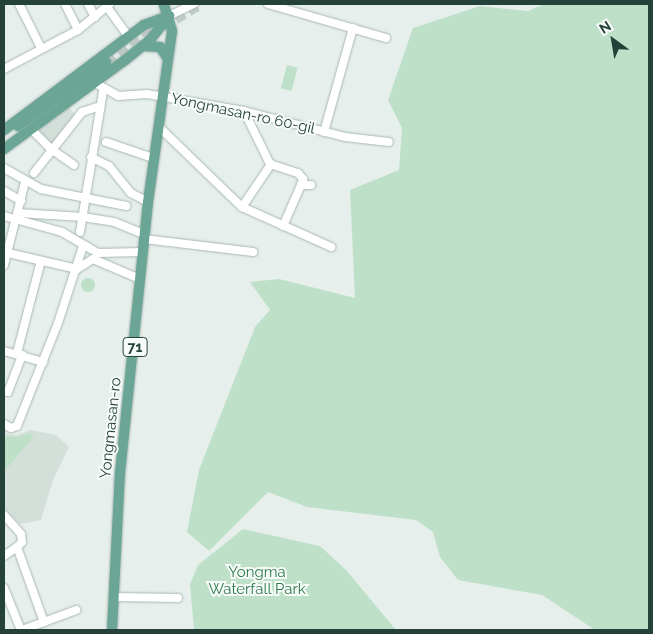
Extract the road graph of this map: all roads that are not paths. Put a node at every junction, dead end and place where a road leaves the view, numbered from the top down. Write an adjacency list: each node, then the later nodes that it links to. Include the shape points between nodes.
1 (19, 4): 16 (street)
2 (65, 4): 12 (street)
3 (88, 4): 9 (street)
4 (164, 4): 8 (main road, Yongmasan-ro / 71)
5 (194, 4): 8 (street)
6 (268, 4): 11 (street)
7 (109, 6): 9 (street); 13 (street)
8 (168, 16): 10 (main road); 15 (main road); 17 (main road, Yongmasan-ro / 71, via 172,29)
9 (95, 17): 12 (street)
10 (139, 28): 13 (main road); 15 (main road, via 148,31)
11 (353, 28): 14 (street); 27 (street)
12 (78, 30): 16 (street)
13 (128, 36): 25 (main road)
14 (386, 38)
15 (146, 44): 17 (main road, via 160,47); 19 (main road)
16 (41, 48): 18 (street)
17 (168, 59): 21 (main road, Yongmasan-ro / 71)
18 (4, 69)
19 (95, 84): 20 (street); 26 (main road)
20 (103, 90): 21 (street, Yongmasan-ro 60-gil, via 118,96 147,94); 22 (street)
21 (162, 97): 23 (street, Yongmasan-ro 60-gil); 24 (main road, Yongmasan-ro / 71)
22 (100, 106): 33 (street, via 82,112); 34 (street)
23 (244, 111): 27 (street, Yongmasan-ro 60-gil); 37 (street)
24 (158, 126): 35 (main road, Yongmasan-ro / 71); 48 (street)
25 (4, 130)
26 (32, 130): 32 (main road); 33 (street)
27 (324, 132): 30 (street, Yongmasan-ro 60-gil)
28 (4, 136): 31 (main road, via 108,64)
29 (106, 142): 35 (street)
30 (389, 142)
31 (4, 144)
32 (4, 149)
33 (51, 149): 36 (street); 39 (street)
34 (91, 157): 44 (street); 46 (street, via 110,166 131,193)
35 (154, 158): 46 (main road, Yongmasan-ro / 71)
36 (74, 164)
37 (271, 164): 41 (street, via 297,173 303,179); 48 (street)
38 (4, 168): 40 (street)
39 (34, 173)
40 (25, 182): 44 (street, via 68,197); 45 (street)
41 (301, 185): 42 (street); 52 (street)
42 (310, 185)
43 (4, 191): 45 (street)
44 (86, 198): 47 (street); 51 (street)
45 (21, 201): 50 (street)
46 (148, 202): 54 (main road, Yongmasan-ro / 71)
47 (126, 206)
48 (242, 207): 52 (street)
49 (4, 216): 50 (street)
50 (17, 216): 51 (street); 55 (street, via 62,232); 57 (street)
51 (82, 216): 53 (street); 54 (street, via 114,222)
52 (284, 226): 56 (street)
53 (80, 232)
54 (144, 236): 58 (main road, Yongmasan-ro / 71); 59 (street)
55 (83, 246): 58 (street, via 98,253); 62 (street)
56 (331, 247)
57 (5, 252): 60 (street); 61 (street)
58 (142, 252): 63 (main road, Yongmasan-ro / 71)
59 (253, 252)
60 (41, 261): 62 (street); 65 (street)
61 (4, 265)
62 (77, 270): 63 (street, via 93,259); 66 (street)
63 (140, 279): 74 (main road, Yongmasan-ro / 71, via 120,473)
64 (4, 351): 65 (street)
65 (19, 354): 66 (street); 67 (street, via 8,392)
66 (43, 362): 68 (street, via 17,426 11,428)
67 (4, 391)
68 (4, 424)
69 (4, 515): 70 (street, via 21,534 22,542)
70 (17, 547): 71 (street); 76 (street)
71 (4, 556)
72 (4, 588): 77 (street)
73 (178, 598): 74 (street)
74 (114, 603): 78 (main road, Yongmasan-ro / 71)
75 (76, 610): 76 (street)
76 (44, 622): 77 (street)
77 (22, 630)
78 (112, 630)

